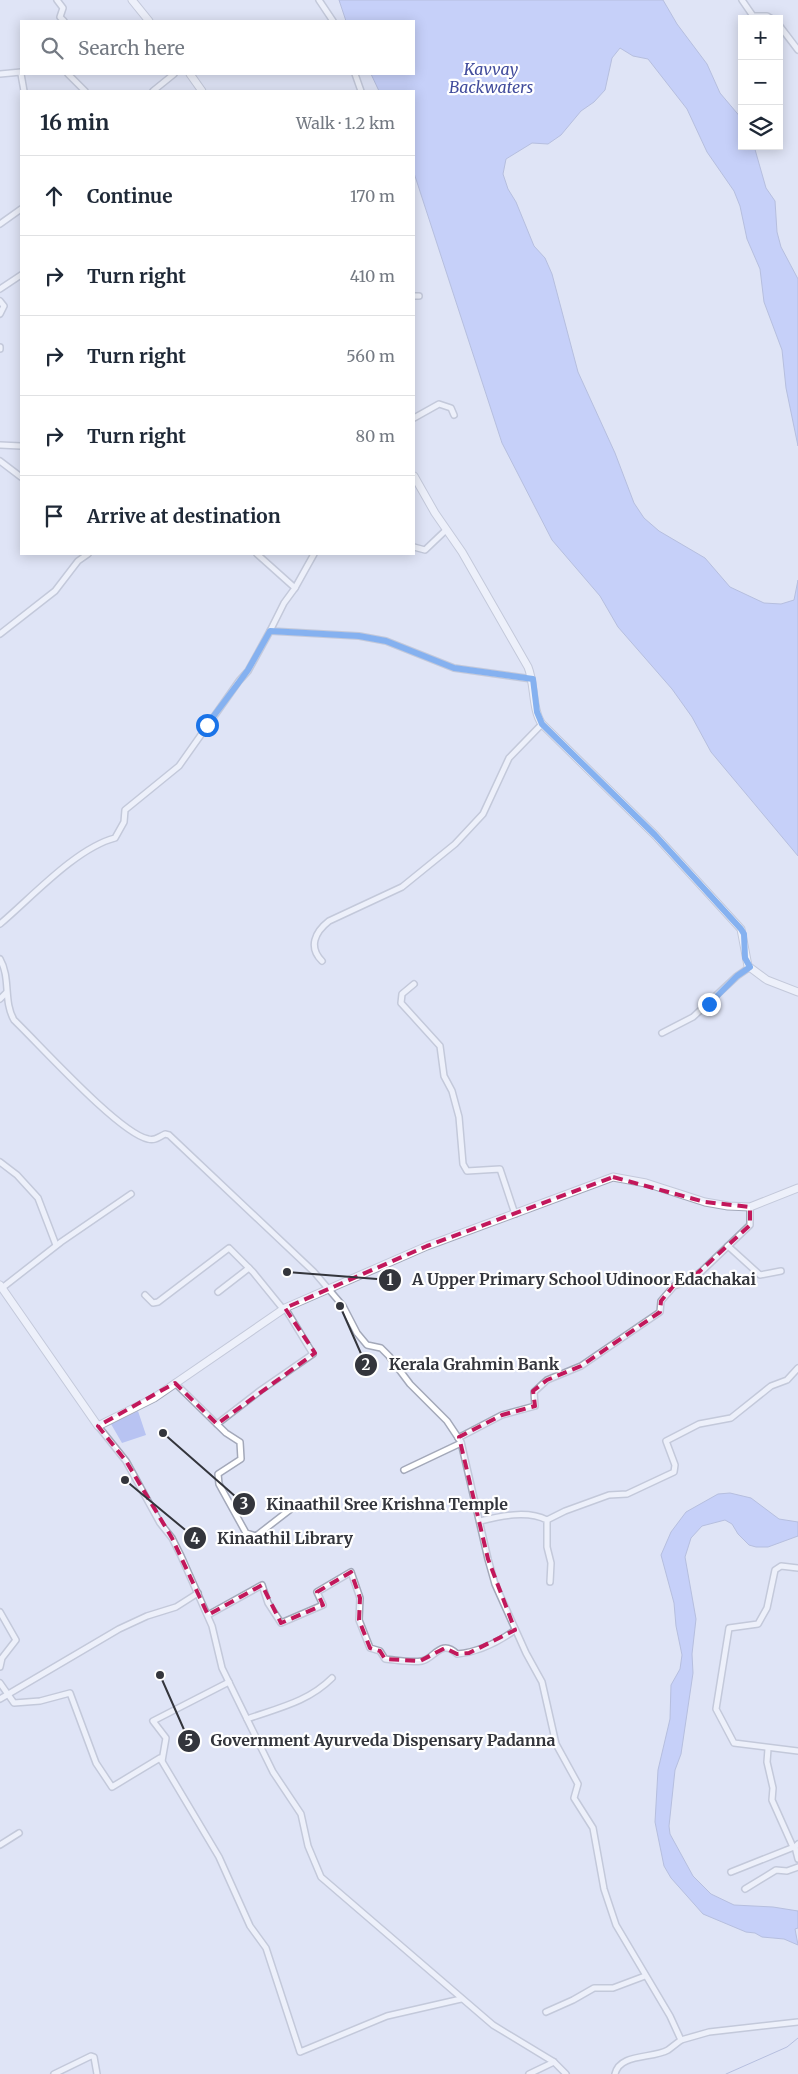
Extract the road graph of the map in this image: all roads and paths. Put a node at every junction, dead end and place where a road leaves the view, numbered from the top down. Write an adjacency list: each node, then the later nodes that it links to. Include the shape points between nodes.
1 (58, 0): 6 (street, via 63,8 60,17)
2 (132, 0): 7 (main road)
3 (319, 0): 8 (street)
4 (742, 0): 5 (street)
5 (754, 15)
6 (63, 20)
7 (147, 20)
8 (332, 20)
9 (783, 30): 10 (street)
10 (798, 50)
11 (20, 73): 12 (street)
12 (0, 74)
13 (21, 75): 18 (street)
14 (69, 75): 19 (street)
15 (173, 75): 20 (street)
16 (191, 75): 21 (main road)
17 (355, 75): 22 (street)
18 (24, 90)
19 (84, 90)
20 (155, 90)
21 (201, 90)
22 (361, 90)
23 (20, 210): 24 (street)
24 (0, 224)
25 (20, 276): 26 (street)
26 (0, 289)
27 (0, 300): 28 (street, via 4,306)
28 (0, 314)
29 (454, 415): 30 (street, via 451,408 439,404)
30 (415, 417)
31 (0, 445): 32 (street)
32 (20, 446)
33 (0, 460): 34 (street)
34 (20, 475)
35 (415, 478): 36 (main road)
36 (446, 530): 37 (street, via 425,550); 44 (main road, via 483,587)
37 (415, 547)
38 (85, 555): 43 (street, via 54,591)
39 (258, 555): 41 (street)
40 (313, 555): 41 (street)
41 (295, 588): 42 (street)
42 (270, 631): 44 (street, via 386,641 454,668); 46 (street, via 248,670 179,766 125,810 124,822 115,838 100,843 65,867)
43 (0, 634)
44 (533, 679): 45 (main road, via 537,712)
45 (542, 724): 48 (street, via 509,758 483,814 455,844 402,888 320,928 314,943 315,954); 49 (main road, via 655,835 741,929 745,958)
46 (0, 924)
47 (0, 959): 52 (street)
48 (322, 961)
49 (750, 967): 51 (main road, via 766,980); 54 (street, via 702,1010)
50 (414, 984): 59 (street, via 402,994 401,1003 440,1046 444,1076 452,1090 459,1117 464,1168 467,1171 500,1169)
51 (798, 992)
52 (6, 993): 53 (street); 65 (street, via 14,1020 104,1109 141,1137 155,1140 165,1134 169,1136)
53 (0, 999)
54 (662, 1033)
55 (0, 1162): 60 (street, via 38,1198)
56 (798, 1188): 58 (main road)
57 (131, 1194): 60 (street)
58 (750, 1208): 59 (main road, via 705,1202 646,1183 613,1177); 61 (street, via 750,1225)
59 (515, 1214): 65 (main road, via 427,1246)
60 (56, 1245): 64 (street)
61 (728, 1246): 63 (street, via 760,1275); 73 (street, via 689,1281 674,1286 661,1301 660,1312 581,1366 547,1380 536,1389 535,1406 506,1413)
62 (249, 1268): 66 (street); 67 (street, via 229,1248 158,1302 153,1303); 68 (street)
63 (781, 1271)
64 (1, 1286): 72 (main road)
65 (330, 1289): 68 (main road); 73 (street, via 367,1345 381,1348 390,1356)
66 (218, 1292)
67 (145, 1295)
68 (284, 1308): 70 (main road); 71 (street, via 313,1354)
69 (798, 1368): 76 (street, via 787,1380 771,1386 731,1418 698,1424 666,1441 676,1468 674,1472 627,1494 609,1495)
70 (175, 1383): 71 (street); 72 (main road, via 154,1398)
71 (217, 1424): 75 (street, via 240,1442 241,1459 218,1474 219,1484 246,1533 256,1536)
72 (98, 1426): 80 (street, via 126,1461 160,1523 172,1538)
73 (460, 1441): 74 (street); 77 (street)
74 (404, 1470)
75 (296, 1505)
76 (547, 1520): 77 (street, via 511,1515); 79 (street)
77 (480, 1521): 83 (street, via 496,1584)
78 (798, 1568): 91 (street, via 781,1566 775,1570 767,1608 758,1624 729,1628 727,1632 716,1709 734,1743)
79 (550, 1582)
80 (198, 1593): 82 (street); 88 (street, via 176,1607 147,1616 75,1653)
81 (0, 1612): 84 (street, via 16,1640 2,1658)
82 (208, 1615): 83 (street, via 262,1585 268,1603 281,1623 322,1605 317,1592 351,1572 360,1598 359,1620 370,1648 380,1652 385,1659 426,1660 445,1648 457,1654 469,1653 490,1646); 86 (street, via 219,1659)
83 (515, 1630): 101 (street, via 542,1682 556,1744 578,1784 576,1804 593,1828 604,1889 616,1925)
84 (0, 1667)
85 (332, 1678): 90 (street, via 318,1691 293,1704)
86 (229, 1682): 90 (street); 93 (street, via 153,1721 166,1738)
87 (0, 1683): 88 (street)
88 (8, 1695): 89 (street); 93 (street, via 14,1703 40,1701 70,1693 96,1763 112,1788 160,1758)
89 (0, 1700)
90 (247, 1719): 102 (street, via 273,1772 301,1814 308,1846 321,1877)
91 (768, 1749): 92 (street); 96 (street, via 772,1800)
92 (798, 1751)
93 (162, 1761): 102 (street, via 219,1857 250,1926 266,1948 300,2052 387,2016)
94 (20, 1833): 95 (street)
95 (0, 1845)
96 (795, 1846): 97 (street); 99 (street)
97 (798, 1859)
98 (798, 1867): 100 (street, via 776,1870)
99 (731, 1872)
100 (745, 1889)
101 (645, 1976): 103 (street, via 613,1988 594,1988); 105 (street)
102 (461, 1999): 106 (street, via 492,2025)
103 (546, 2012)
104 (798, 2022): 105 (street, via 709,2032)
105 (681, 2040): 111 (street, via 668,2050 624,2062 617,2067)
106 (554, 2062): 109 (street); 110 (street)
107 (54, 2074): 108 (street, via 91,2056 94,2057)
108 (97, 2074)
109 (529, 2074)
110 (566, 2074)
111 (615, 2074)

